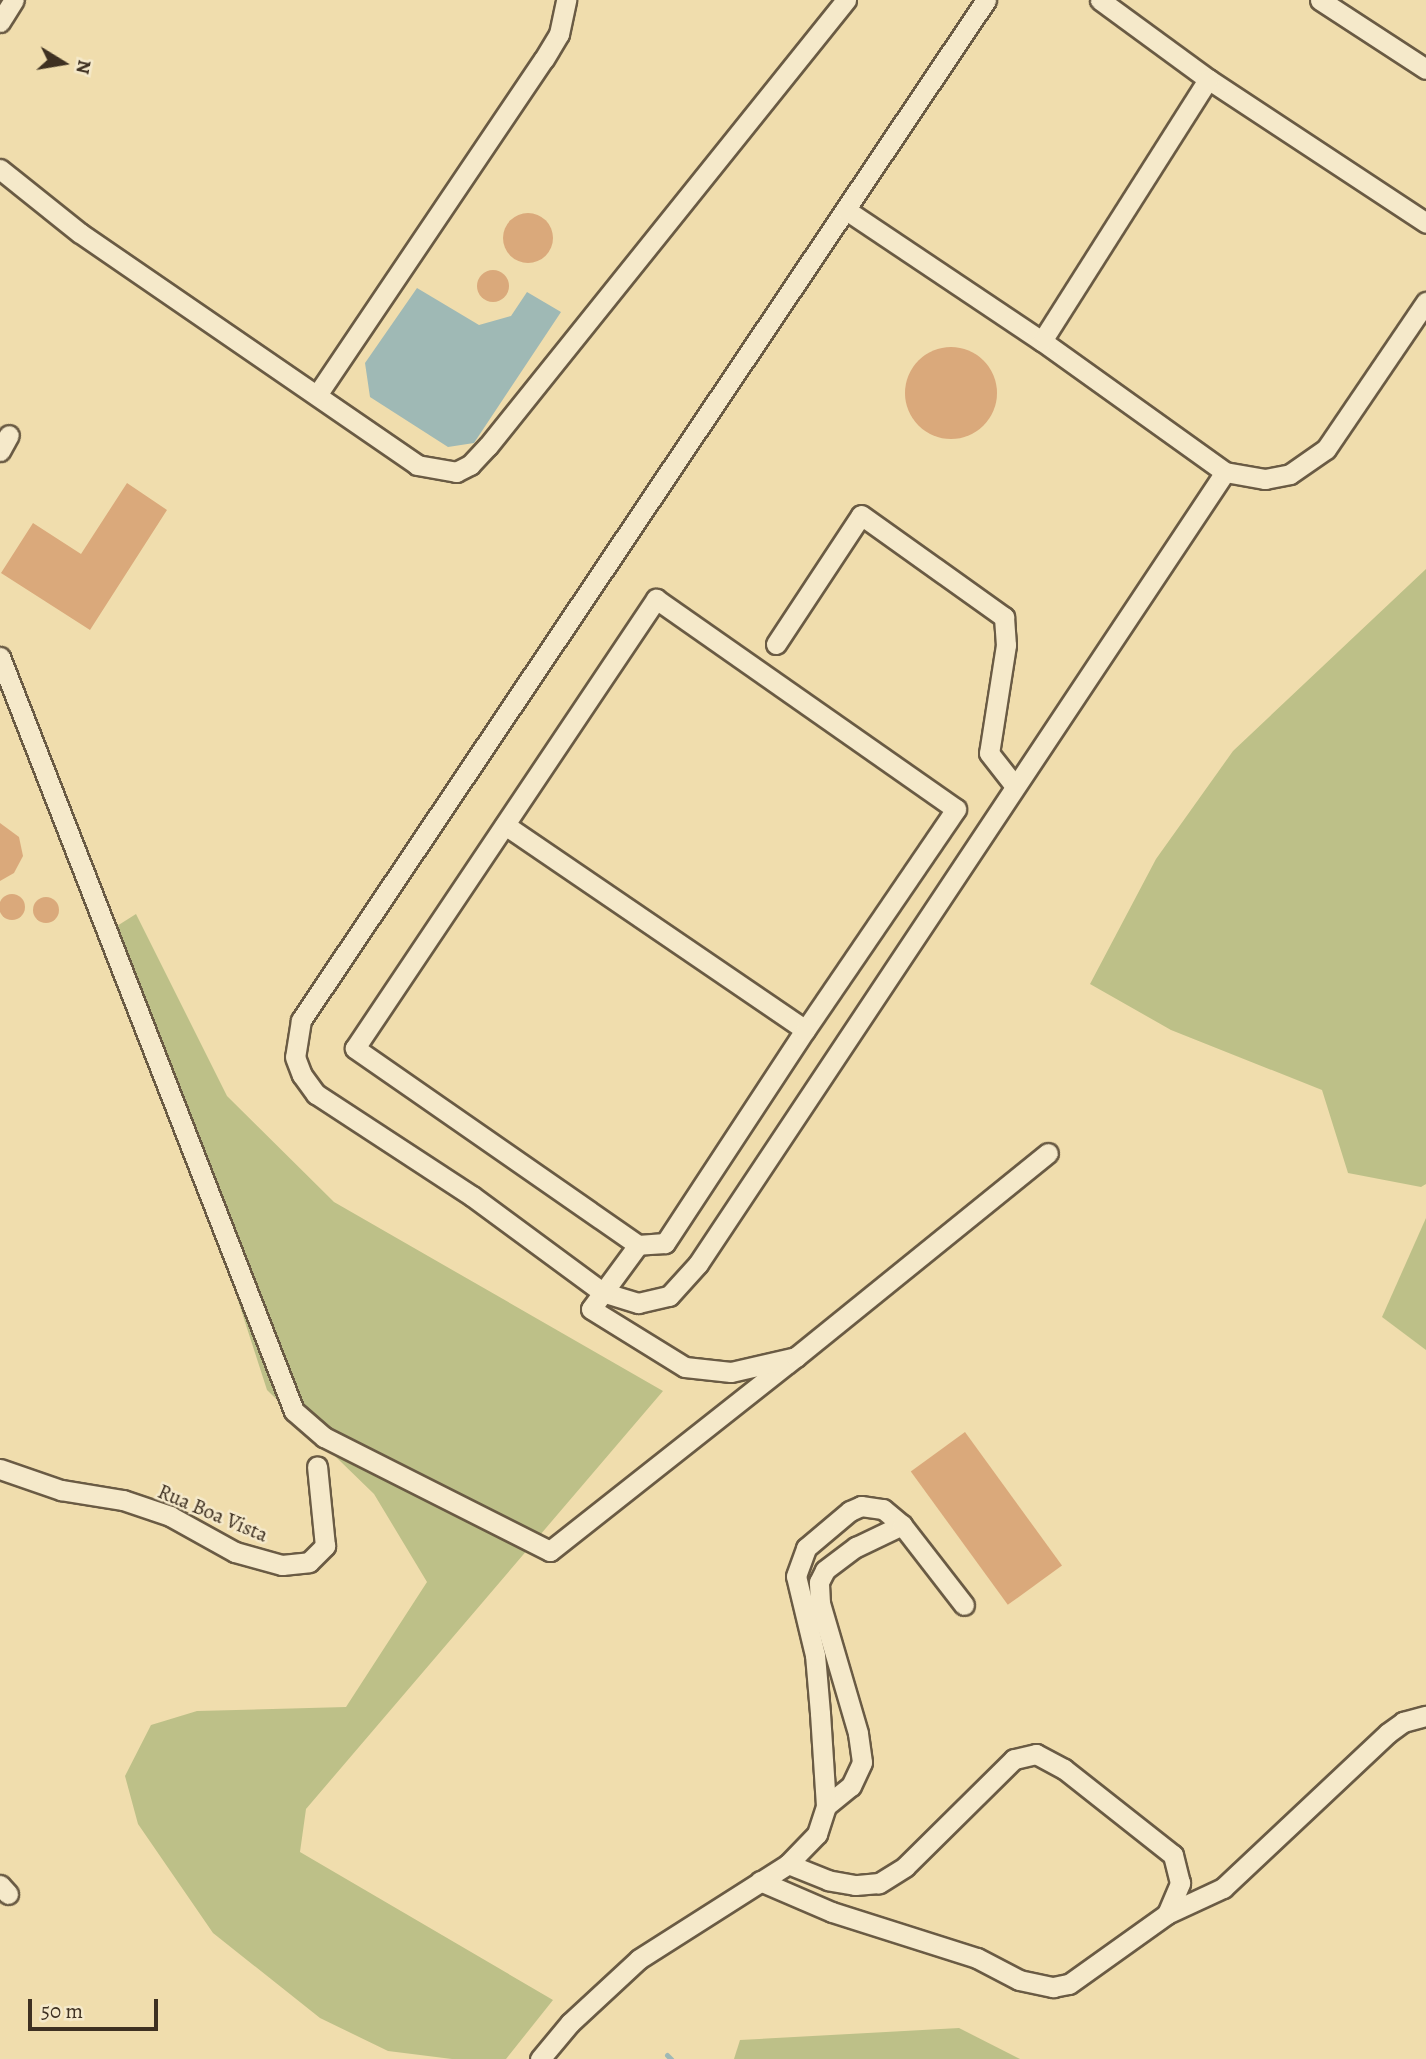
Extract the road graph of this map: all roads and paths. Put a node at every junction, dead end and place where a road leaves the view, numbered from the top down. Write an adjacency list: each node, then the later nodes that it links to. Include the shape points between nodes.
1 (14, 0): 7 (street)
2 (566, 0): 15 (street, via 559,34 544,59)
3 (846, 0): 15 (street, via 470,465 456,472 439,472 417,465)
4 (986, 0): 11 (street)
5 (1100, 0): 9 (street)
6 (1320, 0): 8 (street)
7 (0, 22)
8 (1426, 69)
9 (1208, 79): 12 (street); 14 (street)
10 (0, 169): 15 (street, via 80,233)
11 (846, 210): 14 (street); 24 (street, via 302,1020 295,1041 302,1075 316,1094 472,1196)
12 (1426, 223)
13 (1426, 302): 16 (street, via 1326,449 1311,463 1265,479)
14 (1042, 341): 16 (street)
15 (317, 394)
16 (1225, 472): 19 (street)
17 (776, 644): 19 (street, via 861,514 1004,617 1006,645 989,753)
18 (0, 657): 25 (street, via 294,1411 324,1437 550,1550)
19 (1015, 786): 24 (street, via 698,1264 669,1296 654,1303)
20 (505, 825): 21 (street); 21 (street, via 656,599 956,808); 23 (street, via 355,1048)
21 (805, 1030): 23 (street, via 665,1243)
22 (1048, 1153): 25 (street)
23 (638, 1244): 24 (street)
24 (602, 1292): 25 (street, via 591,1309 685,1367 731,1372)
25 (796, 1357)
26 (317, 1466): 27 (street, Rua Boa Vista, via 325,1546 309,1562 282,1565 235,1552 170,1516 123,1500 61,1490)
27 (0, 1469)
28 (902, 1525): 29 (street); 30 (street, via 869,1539 825,1570 818,1590); 31 (street, via 883,1509 861,1507 806,1548 796,1576)
29 (964, 1605)
30 (837, 1653): 31 (street); 33 (street, via 862,1762 851,1786)
31 (815, 1655): 33 (street)
32 (1426, 1716): 36 (street, via 1403,1722 1388,1733 1223,1888)
33 (826, 1806): 34 (street, via 817,1835)
34 (788, 1864): 35 (street); 36 (street, via 828,1880 879,1883 905,1867 1014,1759 1036,1754 1064,1769 1173,1855 1180,1884)
35 (760, 1881): 36 (street, via 856,1920 977,1958 1019,1980 1052,1987 1069,1984); 37 (street, via 639,1959 570,2022)
36 (1167, 1914)
37 (540, 2059)

